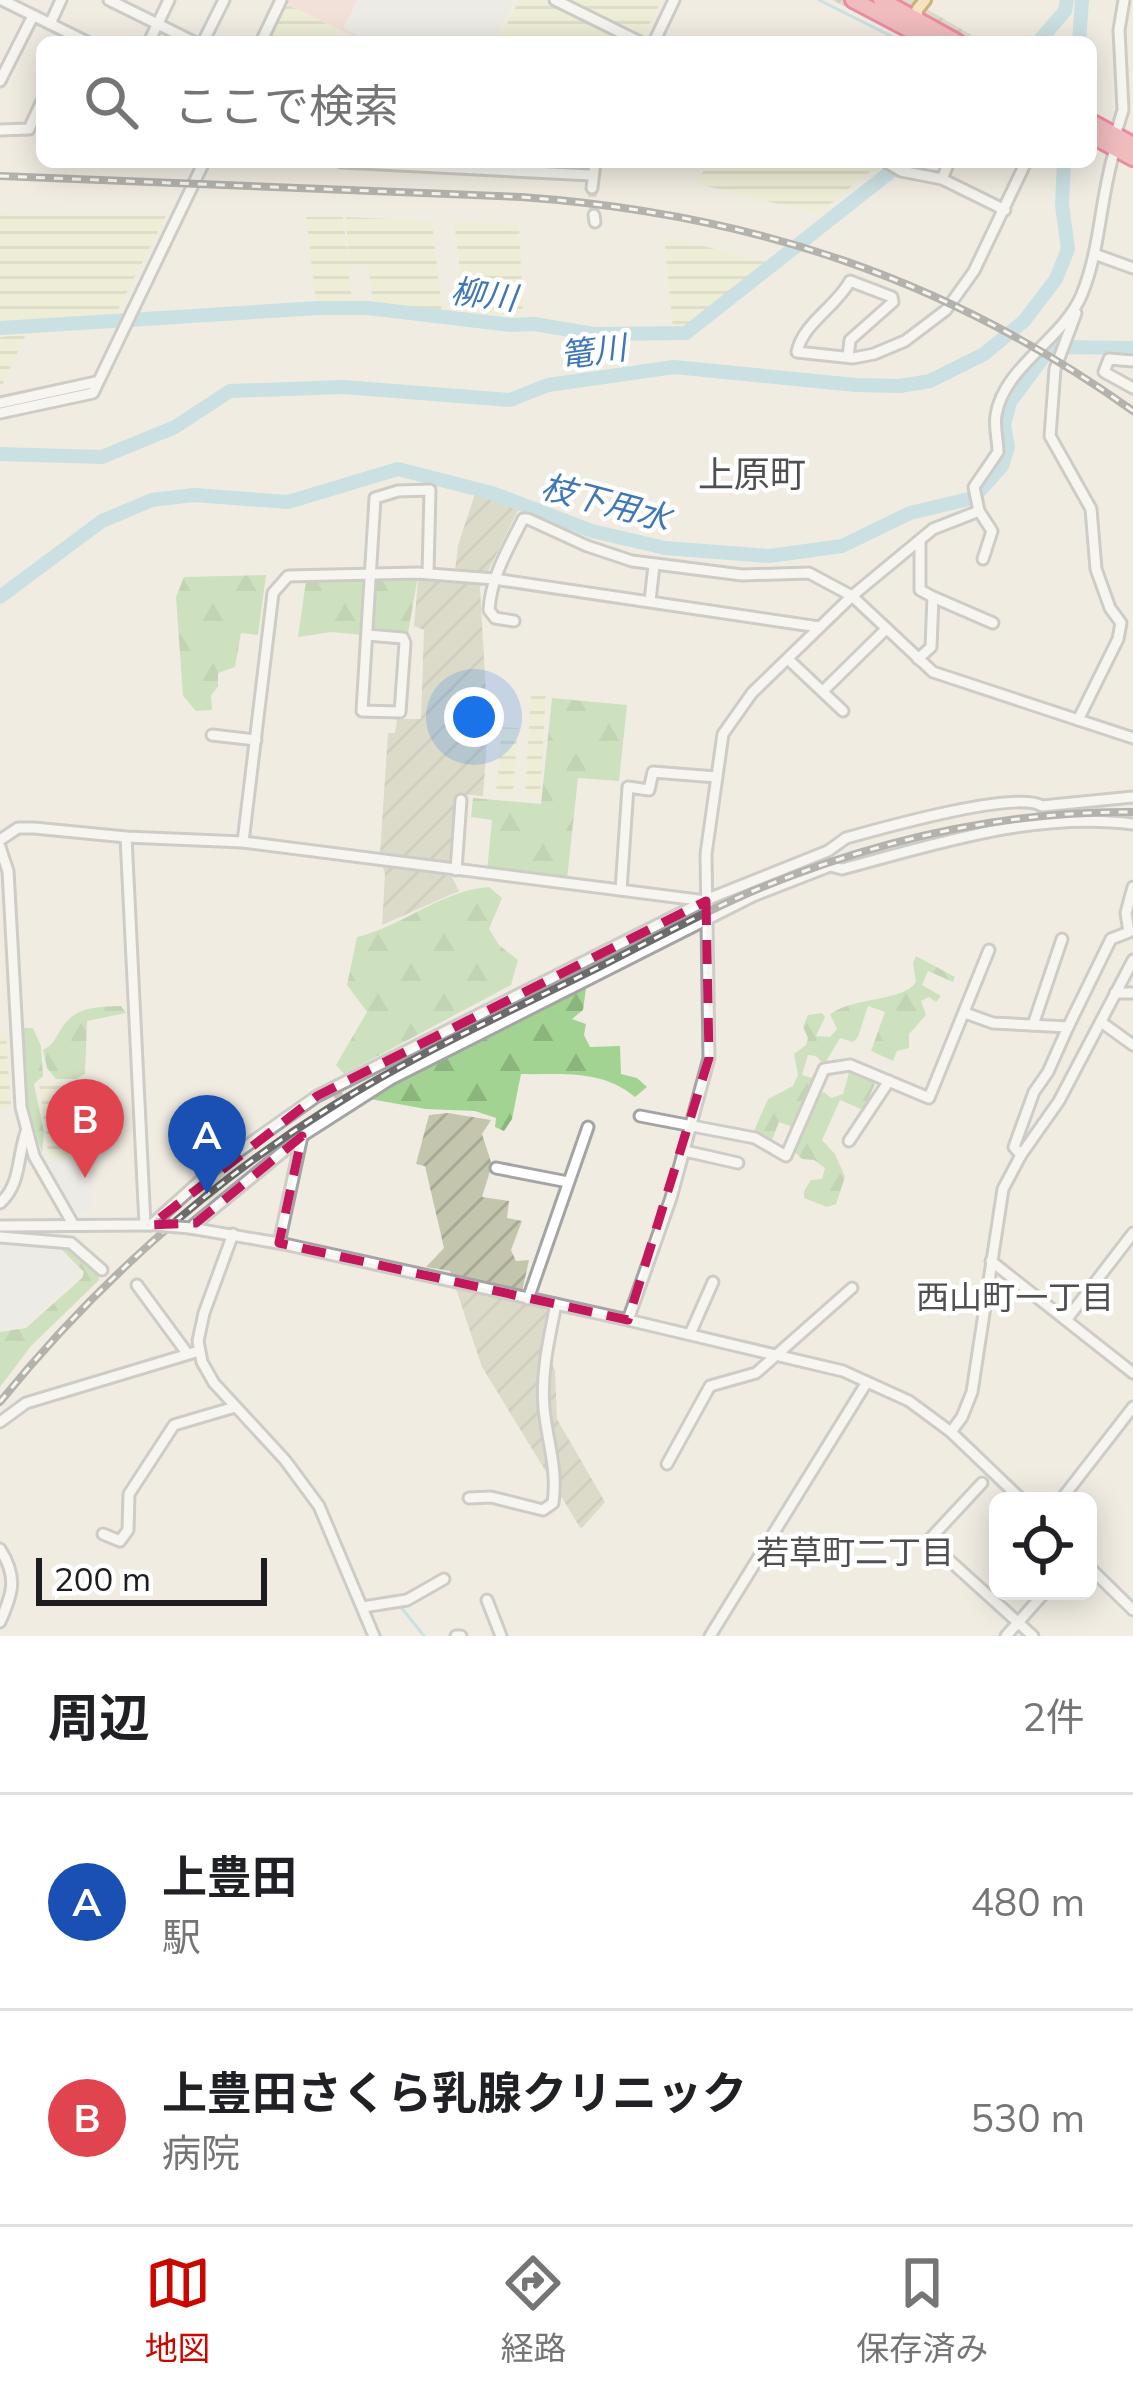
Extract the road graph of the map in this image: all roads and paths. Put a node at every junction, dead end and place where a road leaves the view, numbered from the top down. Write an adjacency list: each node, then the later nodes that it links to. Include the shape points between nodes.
1 (2, 0): 13 (street)
2 (61, 0): 15 (street)
3 (169, 0): 16 (street)
4 (224, 0): 20 (street)
5 (281, 0): 21 (street)
6 (555, 0): 22 (street)
7 (674, 0): 23 (street)
8 (853, 0): 24 (highway)
9 (881, 0): 14 (highway)
10 (925, 0): 14 (main road)
11 (1124, 0): 27 (street)
12 (113, 1): 16 (street)
13 (33, 16): 15 (street); 28 (street)
14 (917, 19): 25 (highway)
15 (50, 24): 17 (street)
16 (158, 24): 18 (street); 19 (street)
17 (68, 36)
18 (152, 36)
19 (182, 36)
20 (206, 36)
21 (264, 36)
22 (628, 36)
23 (657, 36)
24 (922, 36)
25 (947, 36)
26 (1133, 45): 27 (street)
27 (1122, 54): 33 (street, via 1123,110)
28 (0, 81)
29 (36, 114): 31 (street, via 29,129)
30 (1097, 128): 33 (highway)
31 (0, 130)
32 (1097, 137): 33 (highway)
33 (1111, 141): 34 (highway); 35 (highway); 46 (street)
34 (1133, 146)
35 (1133, 158)
36 (201, 168): 51 (street)
37 (456, 168): 42 (street)
38 (593, 168): 42 (street)
39 (896, 168): 43 (street)
40 (947, 168): 43 (street)
41 (1023, 168): 45 (street)
42 (591, 175): 44 (street)
43 (942, 179): 45 (street)
44 (592, 188)
45 (1005, 210): 49 (street, via 946,310 905,341)
46 (1097, 255): 47 (street); 48 (street)
47 (1133, 268)
48 (1079, 301): 55 (street, via 1004,393 994,423 998,452 974,487); 74 (street, via 1055,369 1050,436 1091,509 1096,569 1121,629)
49 (848, 357): 49 (street, via 850,340 894,300 850,281 797,352)
50 (1133, 361): 52 (street, via 1109,359 1104,371)
51 (96, 382): 53 (street); 54 (street, via 93,393)
52 (1133, 388)
53 (0, 403)
54 (0, 413)
55 (979, 508): 56 (street); 57 (street, via 992,531)
56 (920, 540): 62 (street); 63 (street, via 920,590)
57 (982, 559)
58 (654, 565): 61 (street, via 523,519); 62 (street, via 806,572); 64 (street)
59 (373, 572): 60 (street); 60 (street, via 373,500 430,490); 69 (street); 77 (street, via 288,576 276,587)
60 (428, 573): 61 (street)
61 (494, 579): 64 (street); 65 (street, via 489,610)
62 (852, 596): 67 (street); 68 (street)
63 (933, 597): 66 (street); 70 (street, via 931,647)
64 (650, 601): 67 (street)
65 (514, 621)
66 (993, 623)
67 (819, 627): 71 (street)
68 (886, 629): 70 (street); 72 (street)
69 (367, 635): 69 (street, via 362,711 400,712 403,638)
70 (918, 659): 74 (street, via 938,674)
71 (789, 660): 72 (street); 78 (street, via 729,721)
72 (823, 691): 73 (street)
73 (843, 711)
74 (1078, 720): 76 (street)
75 (212, 735): 77 (street)
76 (1133, 738)
77 (256, 740): 83 (street)
78 (716, 777): 87 (street, via 653,772 649,790 628,787); 88 (street)
79 (1133, 797): 88 (street, via 993,804 898,824 846,838)
80 (461, 800): 85 (street)
81 (1133, 824): 89 (street, via 1043,823 830,866)
82 (126, 837): 83 (street); 84 (street, via 19,828); 122 (street)
83 (243, 842): 85 (street)
84 (0, 844): 93 (street)
85 (456, 870): 87 (street)
86 (1133, 887): 90 (street)
87 (621, 890): 88 (street)
88 (706, 901): 89 (street); 108 (street)
89 (708, 920): 108 (street); 110 (street, via 710,1048)
90 (1131, 936): 100 (street, via 1111,940)
91 (1062, 939): 104 (street)
92 (989, 950): 102 (street)
93 (13, 955): 94 (street); 96 (street)
94 (0, 956)
95 (1133, 960): 98 (street)
96 (14, 979): 97 (street); 112 (street)
97 (0, 980)
98 (1115, 993): 99 (street); 101 (street)
99 (1133, 993)
100 (1078, 1001): 101 (street); 105 (street)
101 (1106, 1010): 103 (street)
102 (965, 1013): 104 (street); 107 (street, via 932,1096)
103 (1100, 1022): 106 (street); 116 (street)
104 (1033, 1025): 105 (street)
105 (1068, 1027): 116 (street, via 1023,1118 1014,1147)
106 (1133, 1045)
107 (889, 1081): 110 (street, via 850,1065 824,1069 786,1156 754,1138); 114 (street)
108 (340, 1097): 113 (street); 122 (street, via 211,1171)
109 (640, 1116): 110 (street)
110 (692, 1126): 115 (street)
111 (587, 1127): 119 (street)
112 (26, 1131): 120 (street, via 16,1178); 121 (street)
113 (302, 1136): 124 (street); 128 (street)
114 (849, 1141)
115 (685, 1151): 117 (street); 137 (street)
116 (1021, 1155): 129 (street, via 1003,1189)
117 (738, 1163)
118 (496, 1168): 119 (street)
119 (568, 1182): 134 (street)
120 (0, 1203)
121 (74, 1224): 122 (street); 123 (street)
122 (150, 1225): 124 (street, bridge)
123 (0, 1226)
124 (190, 1228): 126 (street)
125 (1133, 1233): 136 (street)
126 (233, 1234): 128 (street); 139 (street)
127 (0, 1237): 130 (street, via 71,1243)
128 (279, 1244): 134 (street)
129 (992, 1261): 136 (street); 146 (street, via 972,1392)
130 (102, 1270)
131 (713, 1282): 138 (street)
132 (137, 1285): 139 (street)
133 (851, 1288): 140 (street)
134 (528, 1299): 135 (street)
135 (556, 1304): 137 (street); 151 (street, via 543,1367 553,1503 543,1510)
136 (1067, 1318): 141 (street)
137 (628, 1320): 138 (street)
138 (690, 1334): 140 (street)
139 (193, 1352): 143 (street); 145 (street, via 26,1403)
140 (777, 1354): 142 (street); 147 (street, via 756,1373 710,1386)
141 (1133, 1372)
142 (867, 1382): 146 (street); 162 (street)
143 (235, 1406): 152 (street, via 174,1426 129,1494 128,1530 120,1541); 158 (street, via 319,1506)
144 (1133, 1407): 150 (street)
145 (0, 1422)
146 (951, 1432): 149 (street)
147 (667, 1464)
148 (982, 1483): 161 (street, via 928,1541)
149 (1014, 1492)
150 (1067, 1492)
151 (469, 1498)
152 (103, 1534)
153 (0, 1550): 160 (street, via 14,1589)
154 (1097, 1575): 159 (street)
155 (444, 1579): 158 (street, via 407,1600)
156 (487, 1600): 164 (street)
157 (1038, 1600): 161 (street)
158 (363, 1607): 163 (street)
159 (1133, 1610)
160 (0, 1622)
161 (1018, 1623): 165 (street); 166 (street)
162 (712, 1635)
163 (374, 1636)
164 (500, 1636)
165 (1006, 1636)
166 (1033, 1636)

